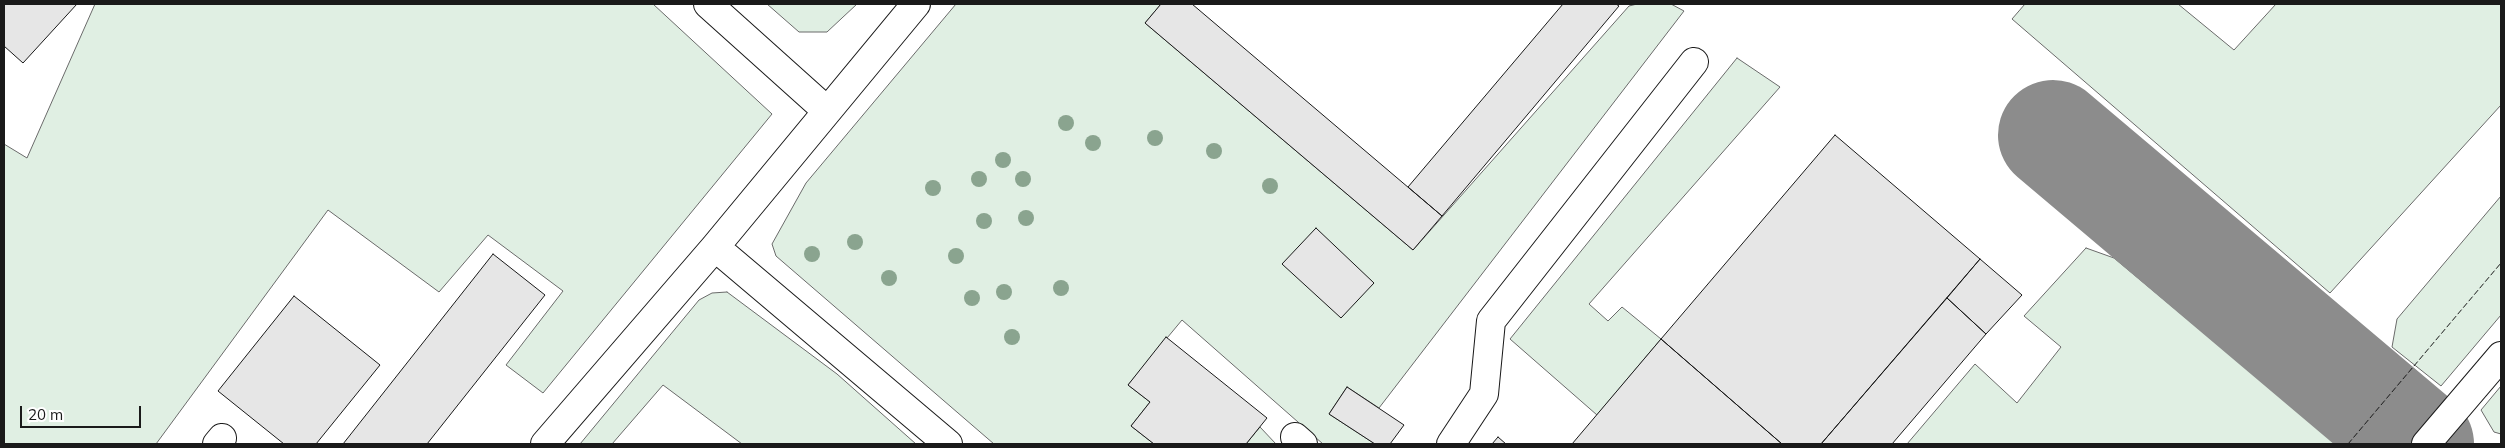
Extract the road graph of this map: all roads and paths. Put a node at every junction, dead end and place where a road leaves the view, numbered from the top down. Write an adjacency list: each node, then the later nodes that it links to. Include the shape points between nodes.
1 (708, 4): 4 (street)
2 (916, 4): 4 (street)
3 (1694, 62): 9 (street, via 1491,321 1484,394)
4 (826, 110): 5 (street)
5 (715, 247): 7 (street); 8 (street)
6 (2501, 356): 10 (street)
7 (545, 444)
8 (948, 444)
9 (1451, 444)
10 (2426, 444)

